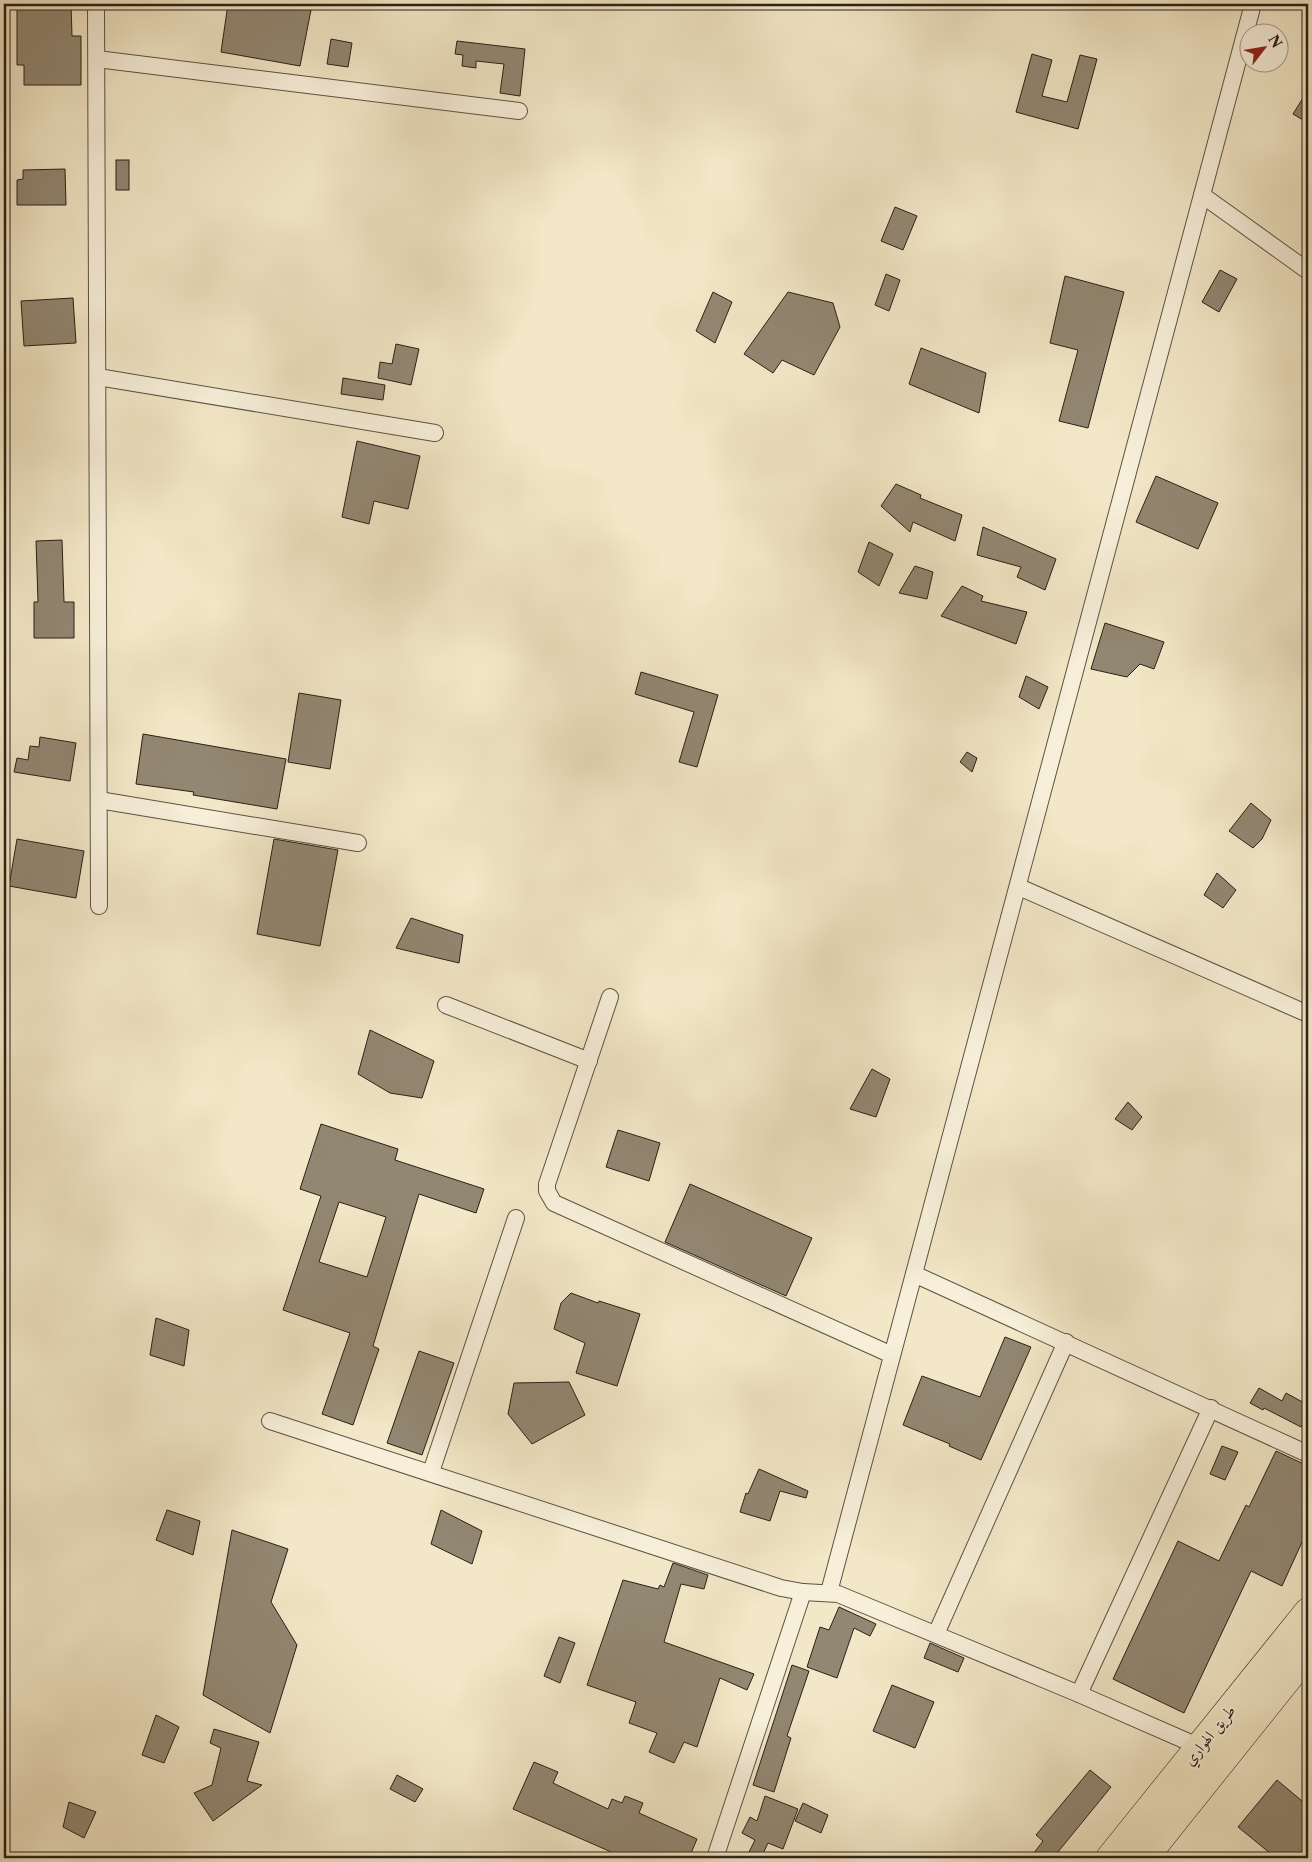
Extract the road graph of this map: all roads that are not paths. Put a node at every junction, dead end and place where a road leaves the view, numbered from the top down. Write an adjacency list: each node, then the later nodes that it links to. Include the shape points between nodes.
1 (96, 4): 3 (street)
2 (1253, 4): 5 (street)
3 (96, 59): 4 (street); 7 (street)
4 (519, 111)
5 (1202, 195): 6 (street); 11 (street)
6 (1308, 271)
7 (98, 377): 8 (street); 9 (street)
8 (435, 433)
9 (99, 800): 10 (street); 12 (street)
10 (358, 843)
11 (1019, 887): 15 (street); 18 (street)
12 (100, 906)
13 (610, 997): 16 (street)
14 (446, 1005): 16 (street)
15 (1308, 1014)
16 (590, 1060): 20 (street, via 547,1184 554,1203)
17 (516, 1218): 24 (street)
18 (914, 1274): 19 (street); 20 (street)
19 (1066, 1342): 21 (street); 28 (street)
20 (892, 1354): 26 (street)
21 (1211, 1408): 23 (street); 30 (street)
22 (270, 1421): 24 (street)
23 (1308, 1454)
24 (431, 1472): 25 (street, via 781,1588)
25 (803, 1592): 26 (street); 32 (street)
26 (829, 1592): 28 (street)
27 (1308, 1612): 31 (highway, طريق الهواري)
28 (936, 1634): 30 (street)
29 (1308, 1653): 34 (highway, طريق الهواري)
30 (1079, 1694): 31 (street)
31 (1200, 1747): 33 (highway, طريق الهواري)
32 (715, 1858)
33 (1110, 1858)
34 (1144, 1858)

